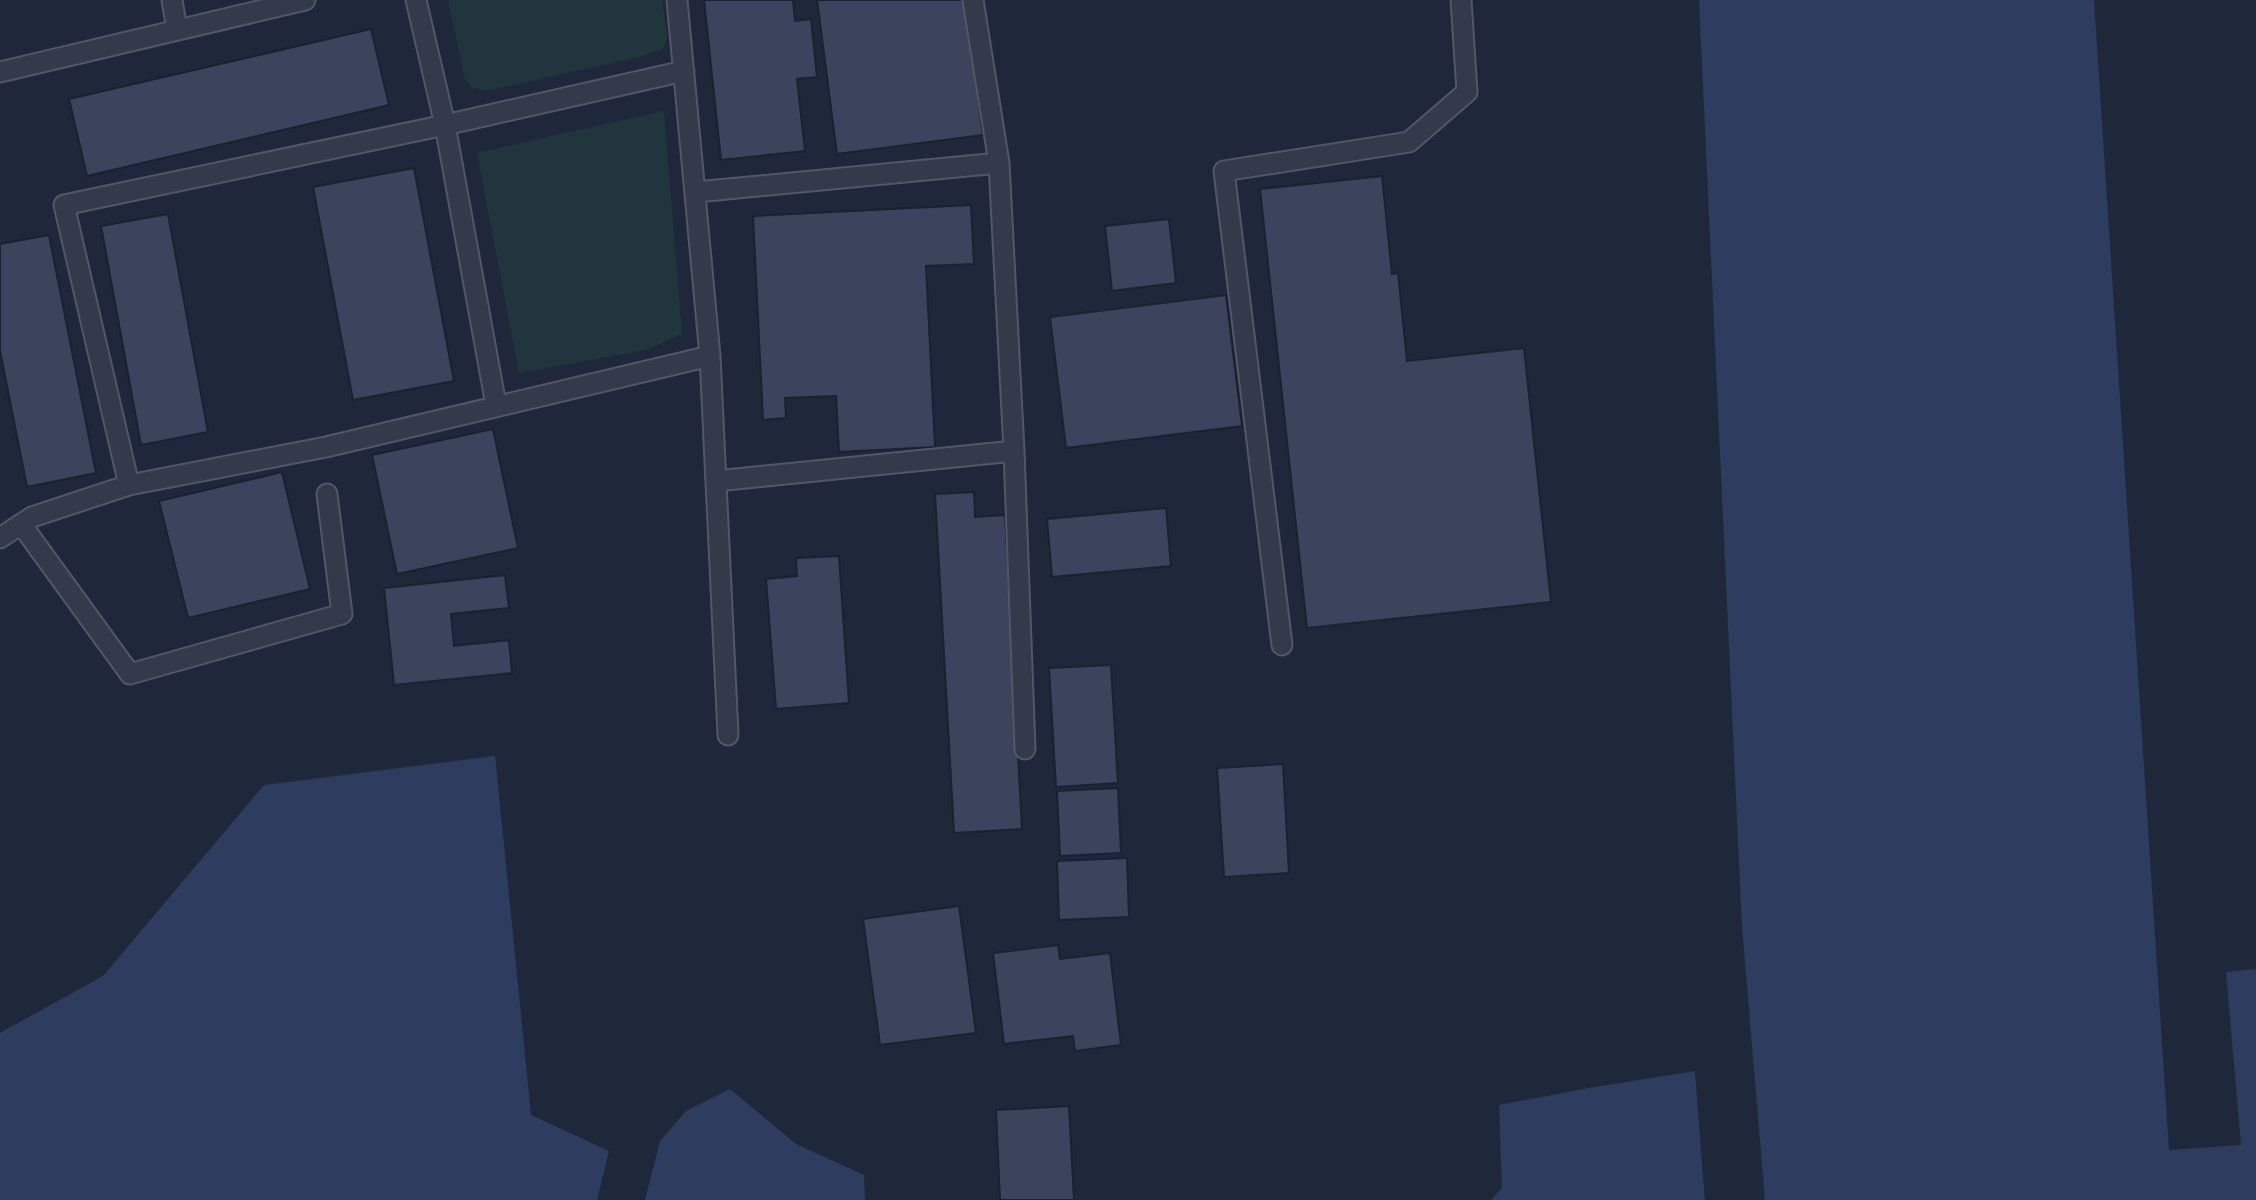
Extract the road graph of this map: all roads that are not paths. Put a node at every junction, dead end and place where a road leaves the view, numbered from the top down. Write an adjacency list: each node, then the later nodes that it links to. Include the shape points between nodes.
1 (172, 0): 7 (lane)
2 (305, 0): 7 (lane)
3 (416, 0): 10 (lane)
4 (677, 0): 8 (lane)
5 (973, 0): 11 (lane)
6 (1461, 0): 21 (lane, via 1467,92 1409,142 1224,171)
7 (177, 30): 9 (lane)
8 (684, 71): 10 (lane); 12 (lane)
9 (0, 72)
10 (445, 125): 14 (lane); 17 (lane, via 64,205)
11 (999, 163): 12 (lane); 15 (lane)
12 (695, 192): 13 (lane)
13 (710, 356): 14 (lane); 16 (lane)
14 (496, 405): 17 (lane, via 326,447)
15 (1014, 451): 16 (lane); 23 (lane)
16 (716, 481): 22 (lane)
17 (129, 485): 19 (lane)
18 (327, 494): 19 (lane, via 342,614 130,674)
19 (21, 524): 20 (lane)
20 (0, 538)
21 (1282, 645)
22 (728, 735)
23 (1025, 749)

